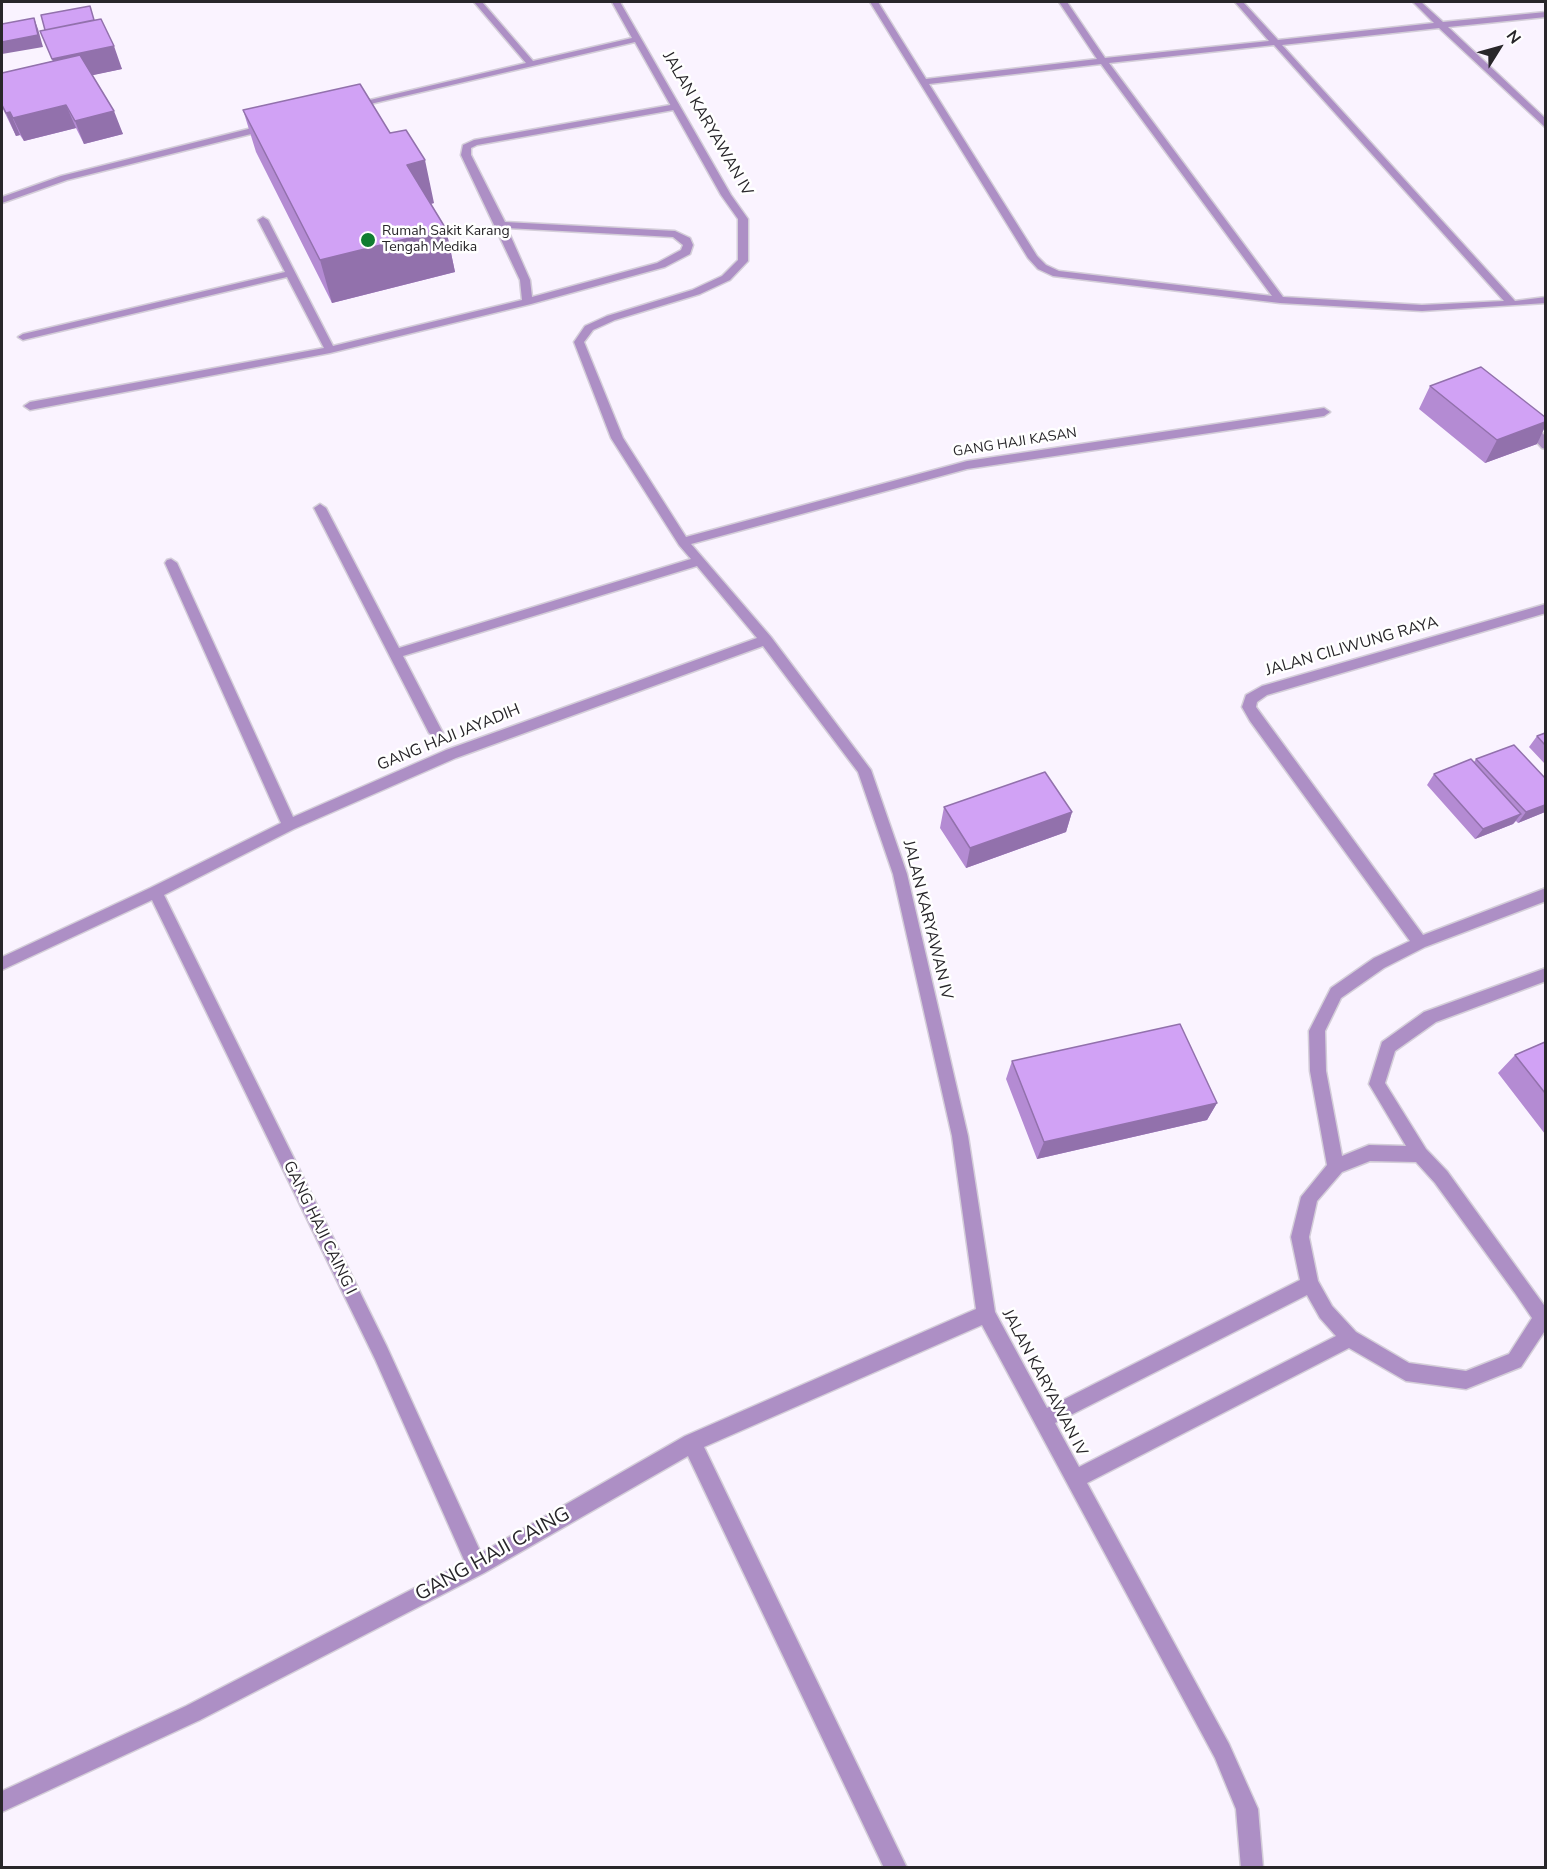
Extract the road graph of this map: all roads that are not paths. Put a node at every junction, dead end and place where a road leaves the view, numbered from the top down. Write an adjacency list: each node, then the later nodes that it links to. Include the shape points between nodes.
1 (478, 2): 12 (street)
2 (616, 2): 9 (street, JALAN KARYAWAN IV)
3 (873, 2): 13 (street)
4 (1064, 2): 11 (street)
5 (1239, 2): 10 (street)
6 (1418, 2): 8 (street)
7 (1545, 14): 8 (street)
8 (1443, 26): 10 (street); 17 (street)
9 (638, 39): 12 (street); 14 (street, JALAN KARYAWAN IV)
10 (1278, 44): 11 (street); 25 (street)
11 (1103, 61): 13 (street); 22 (street)
12 (532, 65): 15 (street)
13 (924, 82): 22 (street, via 1042,267 1058,274)
14 (676, 107): 20 (street, via 466,147 466,155); 33 (street, JALAN KARYAWAN IV, via 742,219 743,261 726,278 696,292 589,328 579,342 617,438)
15 (347, 108)
16 (278, 124): 18 (street, via 64,178)
17 (1545, 124)
18 (2, 200)
19 (263, 220): 21 (street)
20 (501, 225): 24 (street, via 525,280); 24 (street, via 675,234 688,245 686,252 661,265)
21 (289, 274): 26 (street); 27 (street)
22 (1280, 300): 25 (street, via 1422,308)
23 (1545, 300): 25 (street)
24 (526, 302): 27 (street)
25 (1512, 304)
26 (23, 337)
27 (330, 350): 28 (street)
28 (30, 406)
29 (1324, 412): 33 (street, GANG HAJI KASAN, via 967,465)
30 (1519, 415): 31 (street)
31 (1545, 445)
32 (320, 508): 38 (street)
33 (683, 542): 34 (street, JALAN KARYAWAN IV)
34 (700, 561): 37 (street, JALAN KARYAWAN IV); 38 (street)
35 (171, 563): 40 (street)
36 (1545, 608): 43 (street, JALAN CILIWUNG RAYA, via 1262,691 1251,699 1249,707 1255,717)
37 (766, 640): 40 (street, GANG HAJI JAYADIH, via 451,754); 49 (street, JALAN KARYAWAN IV, via 864,770 900,874 960,1136)
38 (397, 653): 39 (street)
39 (436, 733)
40 (289, 825): 41 (street, GANG HAJI JAYADIH)
41 (155, 892): 44 (street, GANG HAJI JAYADIH); 55 (street, GANG HAJI CAING I, via 381,1353)
42 (1545, 894): 43 (street)
43 (1420, 942): 47 (street, via 1379,963 1336,993 1317,1031 1318,1071)
44 (2, 964)
45 (1545, 974): 46 (street, via 1430,1017 1388,1047 1377,1084)
46 (1420, 1154): 47 (street, via 1369,1153); 50 (street, via 1441,1177)
47 (1336, 1167): 48 (street, via 1309,1197 1300,1237)
48 (1310, 1284): 51 (street, via 1326,1312); 52 (street)
49 (986, 1314): 52 (street, JALAN KARYAWAN IV); 53 (street, GANG HAJI CAING)
50 (1544, 1321): 51 (street, via 1515,1361 1466,1380 1406,1372)
51 (1350, 1338): 54 (street)
52 (1044, 1419): 54 (street, JALAN KARYAWAN IV)
53 (692, 1443): 55 (street, GANG HAJI CAING); 57 (street)
54 (1075, 1479): 58 (street, JALAN KARYAWAN IV, via 1222,1751 1247,1809)
55 (477, 1566): 56 (street, GANG HAJI CAING, via 193,1713)
56 (2, 1802)
57 (896, 1868)
58 (1252, 1868)

